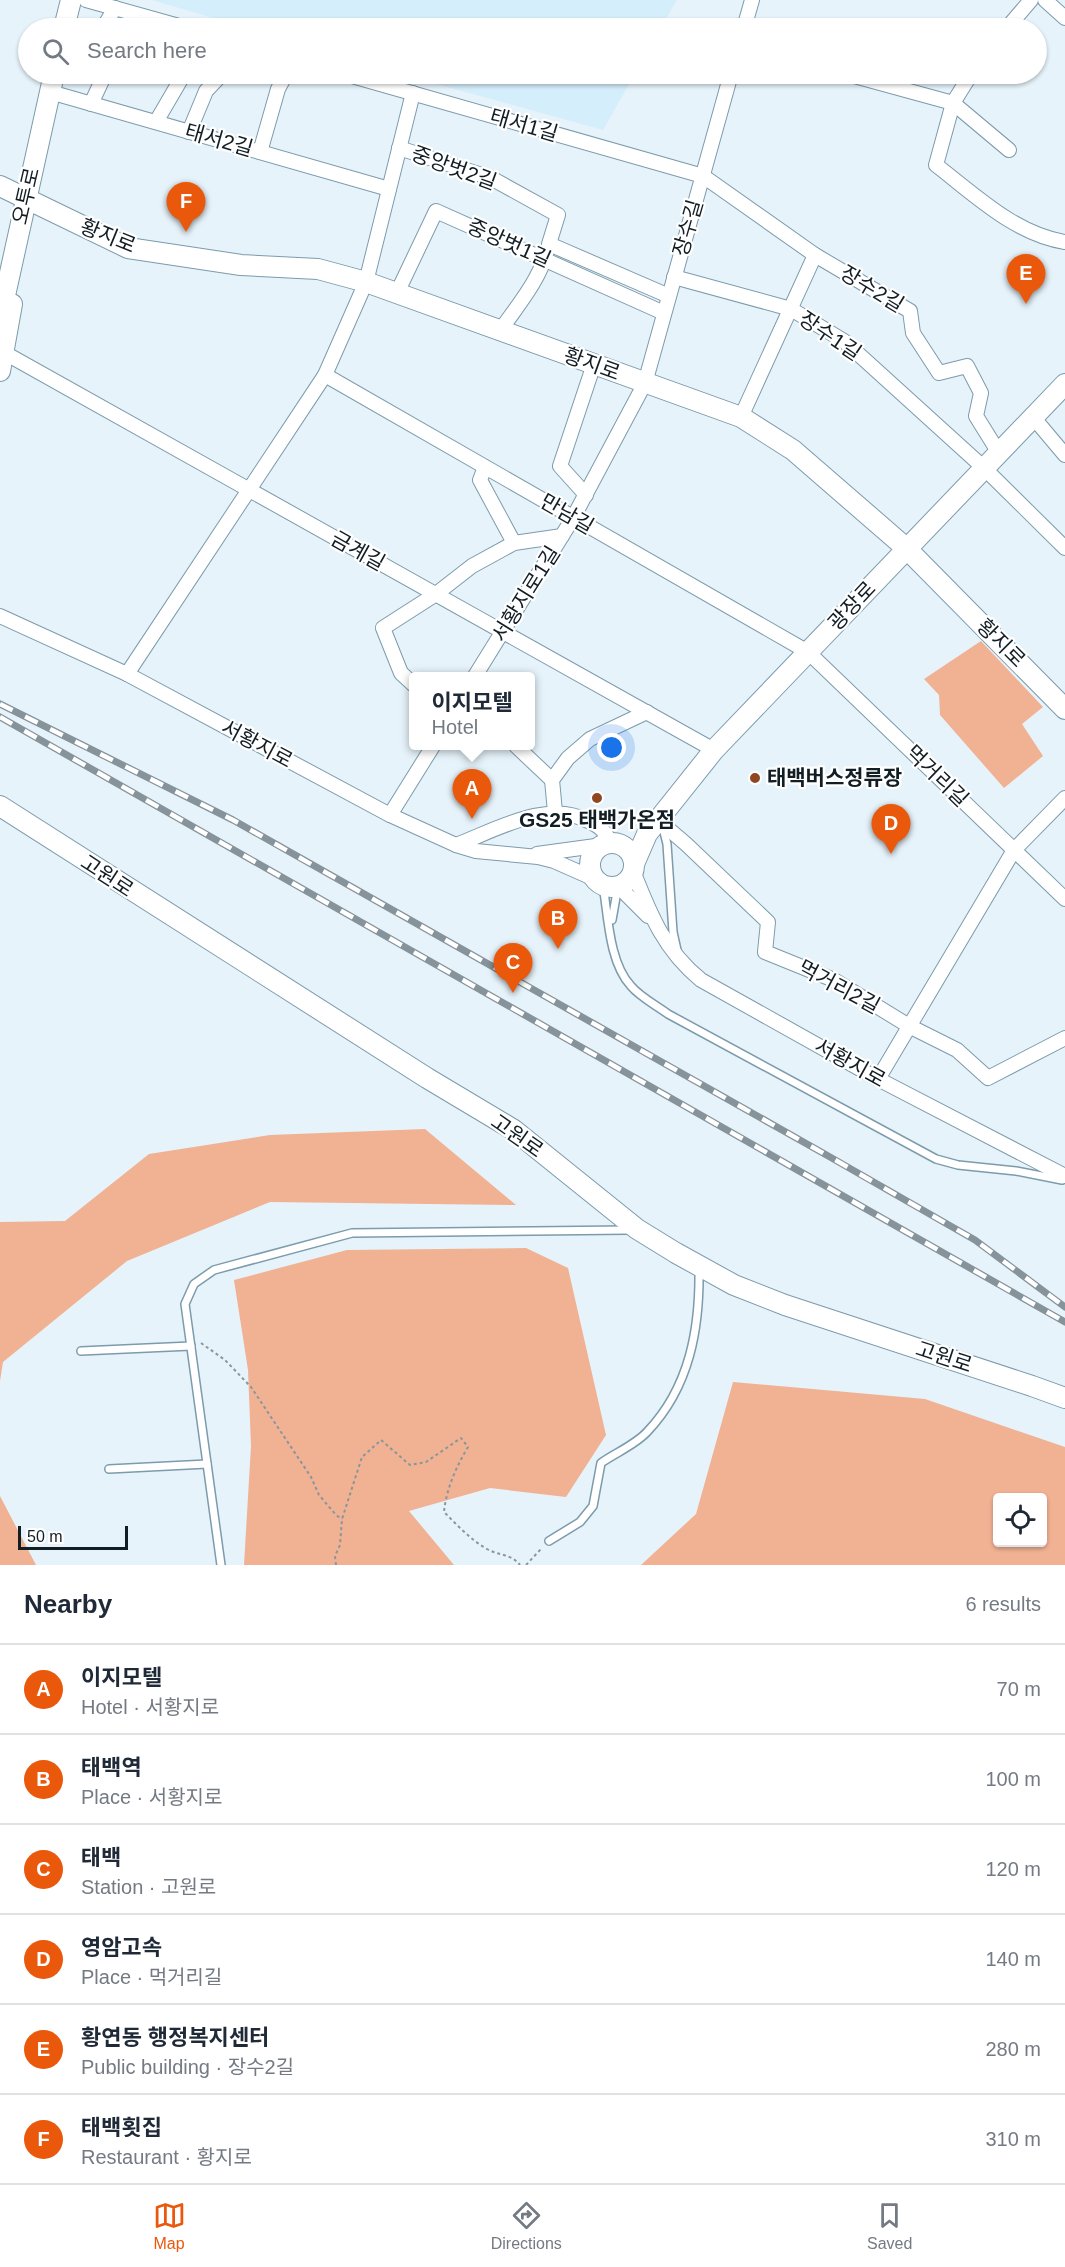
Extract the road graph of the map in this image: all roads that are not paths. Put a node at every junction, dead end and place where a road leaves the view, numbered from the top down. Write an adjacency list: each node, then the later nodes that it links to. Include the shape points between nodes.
1 (71, 0): 7 (street)
2 (86, 0): 6 (street)
3 (752, 0): 10 (street)
4 (1031, 0): 11 (street)
5 (1045, 0): 12 (street)
6 (115, 8): 8 (street); 9 (street)
7 (66, 18)
8 (108, 18)
9 (150, 18)
10 (747, 18)
11 (1016, 18)
12 (1065, 18)
13 (52, 84): 34 (street, 오투로)
14 (54, 84): 25 (street, 태서2길)
15 (100, 84): 25 (street)
16 (178, 84): 26 (street)
17 (213, 84): 27 (street)
18 (281, 84): 30 (street)
19 (381, 84): 23 (street, 태서1길)
20 (728, 84): 31 (street, 장수길)
21 (884, 84): 24 (street)
22 (965, 84): 24 (street)
23 (413, 93): 28 (street); 31 (street, 태서1길)
24 (953, 103): 29 (street); 36 (street, via 936,165 1012,223)
25 (91, 104): 26 (street, 태서2길)
26 (156, 122): 27 (street, 태서2길)
27 (189, 132): 30 (street, 태서2길)
28 (399, 148): 33 (street); 37 (street, 중앙벗2길, via 491,178 558,215)
29 (1009, 150)
30 (260, 152): 33 (street, 태서2길)
31 (703, 176): 38 (street, 장수2길); 40 (street, 장수길)
32 (0, 186): 34 (street, 황지로)
33 (389, 189): 41 (street)
34 (25, 198): 35 (street, 오투로); 41 (street, 황지로, via 128,248 241,265 318,269)
35 (16, 241): 42 (street); 47 (street, 오투로); 49 (street, via 12,312)
36 (1065, 242)
37 (549, 244): 39 (street); 44 (street)
38 (815, 255): 45 (street); 56 (street, 장수2길, via 910,311 914,333 939,373 967,366 981,393 976,416)
39 (545, 259): 43 (street, 중앙벗1길, via 436,211); 46 (street, 중앙벗1길); 48 (street)
40 (674, 277): 44 (street, 장수길); 45 (street, 장수1길)
41 (366, 282): 43 (street, 황지로); 51 (street)
42 (0, 283)
43 (397, 293): 48 (street, 황지로)
44 (669, 296): 46 (street, 장수길)
45 (791, 309): 54 (street); 59 (street, 장수1길, via 844,340)
46 (664, 313): 52 (street, 장수길)
47 (0, 318)
48 (500, 331): 50 (street, 황지로)
49 (2, 361): 60 (street, 금계길)
50 (594, 364): 52 (street, 황지로); 61 (street, via 561,466)
51 (325, 375): 58 (street, 만남길); 60 (street)
52 (645, 383): 54 (street, 황지로); 61 (street, 서황지로1길)
53 (1065, 384): 55 (street, 광장로)
54 (741, 417): 65 (street, 황지로, via 793,450)
55 (1034, 417): 56 (street, 광장로); 57 (street)
56 (999, 453): 59 (street, 광장로)
57 (1065, 454)
58 (486, 467): 62 (street, 만남길); 64 (street, via 480,480)
59 (984, 468): 65 (street, 광장로); 66 (street, 장수1길)
60 (248, 489): 67 (street, 금계길); 72 (street)
61 (586, 495): 62 (street, 서황지로1길)
62 (573, 518): 63 (street, 서황지로1길); 70 (street, 만남길)
63 (562, 536): 64 (street); 69 (street, 서황지로1길)
64 (514, 543): 67 (street, via 472,566)
65 (906, 548): 70 (street, 광장로); 74 (street, 황지로)
66 (1065, 548)
67 (436, 594): 69 (street, 금계길); 73 (street, via 383,628 401,673)
68 (0, 616): 72 (street, 서황지로)
69 (503, 632): 71 (street, 서황지로1길); 75 (street, 금계길)
70 (808, 652): 78 (street, 광장로); 87 (street, 먹거리길)
71 (478, 672)
72 (127, 674): 83 (street, 서황지로)
73 (409, 680)
74 (1065, 709)
75 (647, 712): 78 (street, 금계길); 79 (street, via 590,739 568,758)
76 (431, 750): 83 (street)
77 (520, 750): 79 (street)
78 (714, 750): 84 (street, 광장로)
79 (552, 780): 82 (street)
80 (1065, 798): 87 (street)
81 (0, 806): 100 (street, 고원로, via 356,1034 514,1130)
82 (555, 812): 85 (street, via 576,814 600,827); 86 (street, via 533,815)
83 (390, 815): 86 (street, 서황지로)
84 (652, 827): 85 (street); 89 (street, 광장로); 94 (lane, via 665,831 673,932); 95 (street, 먹거리2길, via 686,844 768,922 765,952 834,980)
85 (610, 844): 88 (street); 89 (street, via 628,850); 90 (street, via 597,849 591,861 592,874)
86 (456, 845): 88 (street, 서황지로)
87 (1014, 850): 91 (street, 먹거리길); 95 (street)
88 (520, 855): 90 (street, via 554,861)
89 (634, 867): 90 (street, via 630,878); 92 (street)
90 (606, 884): 92 (street); 93 (lane); 93 (lane)
91 (1065, 899)
92 (656, 925): 94 (street, 서황지로)
93 (611, 934): 99 (lane, via 615,957 631,987 668,1014 926,1154 958,1166)
94 (684, 966): 97 (street, 서황지로, via 701,980)
95 (909, 1026): 96 (street, 먹거리2길, via 957,1050 988,1078); 97 (street)
96 (1065, 1038)
97 (878, 1079): 98 (street, 서황지로)
98 (1065, 1176)
99 (1065, 1180)
100 (637, 1230): 101 (street, 고원로); 102 (lane, via 352,1233 214,1270 194,1284 186,1304)
101 (699, 1266): 104 (street, 고원로, via 785,1305); 107 (lane, via 691,1355 676,1394 646,1434 600,1463 593,1506 580,1522)
102 (191, 1346): 103 (lane); 105 (lane)
103 (81, 1351)
104 (1065, 1398)
105 (207, 1464): 106 (lane); 108 (lane)
106 (109, 1469)
107 (549, 1541)
108 (221, 1565)

